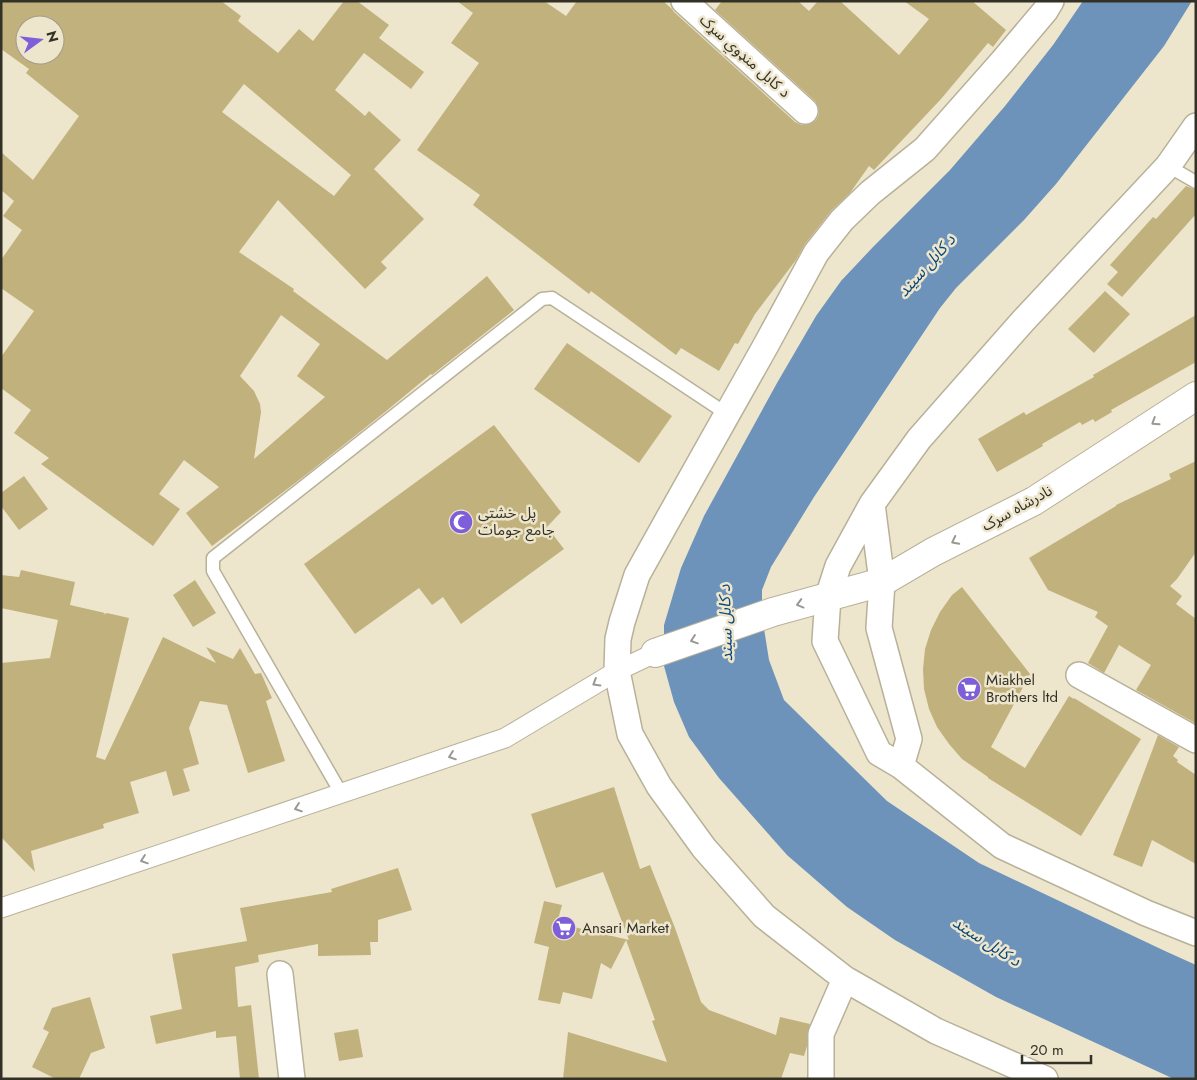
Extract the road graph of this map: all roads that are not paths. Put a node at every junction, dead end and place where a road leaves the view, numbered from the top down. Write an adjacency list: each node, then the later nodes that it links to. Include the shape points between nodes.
1 (684, 1): 3 (street, د کابل منډوي سړک)
2 (1051, 1): 8 (street, via 925,149 870,193 842,220 816,253)
3 (805, 111)
4 (1196, 126): 5 (street)
5 (1168, 166): 6 (lane); 9 (street, via 1023,321 919,439)
6 (1196, 182)
7 (1196, 396): 10 (street, نادرشاه سړک, one-way to 10, via 1034,501)
8 (727, 414): 13 (street, via 637,576 618,639); 17 (lane, via 552,298 542,299 213,558 213,571)
9 (872, 504): 10 (street); 11 (street, via 838,566)
10 (882, 582): 11 (street, نادرشاه سړک); 16 (street, via 879,628 909,739)
11 (828, 597): 12 (street, نادرشاه سړک, one-way to 12, via 773,612); 16 (street, via 825,641 878,753)
12 (655, 653): 13 (street)
13 (617, 671): 17 (street, one-way to 17, via 505,738); 21 (street, via 630,734 659,786 704,848 764,916)
14 (1079, 675): 15 (street)
15 (1196, 740)
16 (901, 766): 19 (street, via 1002,846 1146,914)
17 (341, 793): 18 (street, one-way to 18)
18 (1, 908)
19 (1196, 933)
20 (280, 974): 22 (street)
21 (845, 980): 23 (street, via 821,1034); 24 (street, via 936,1031)
22 (292, 1079)
23 (821, 1079)
24 (1045, 1079)

